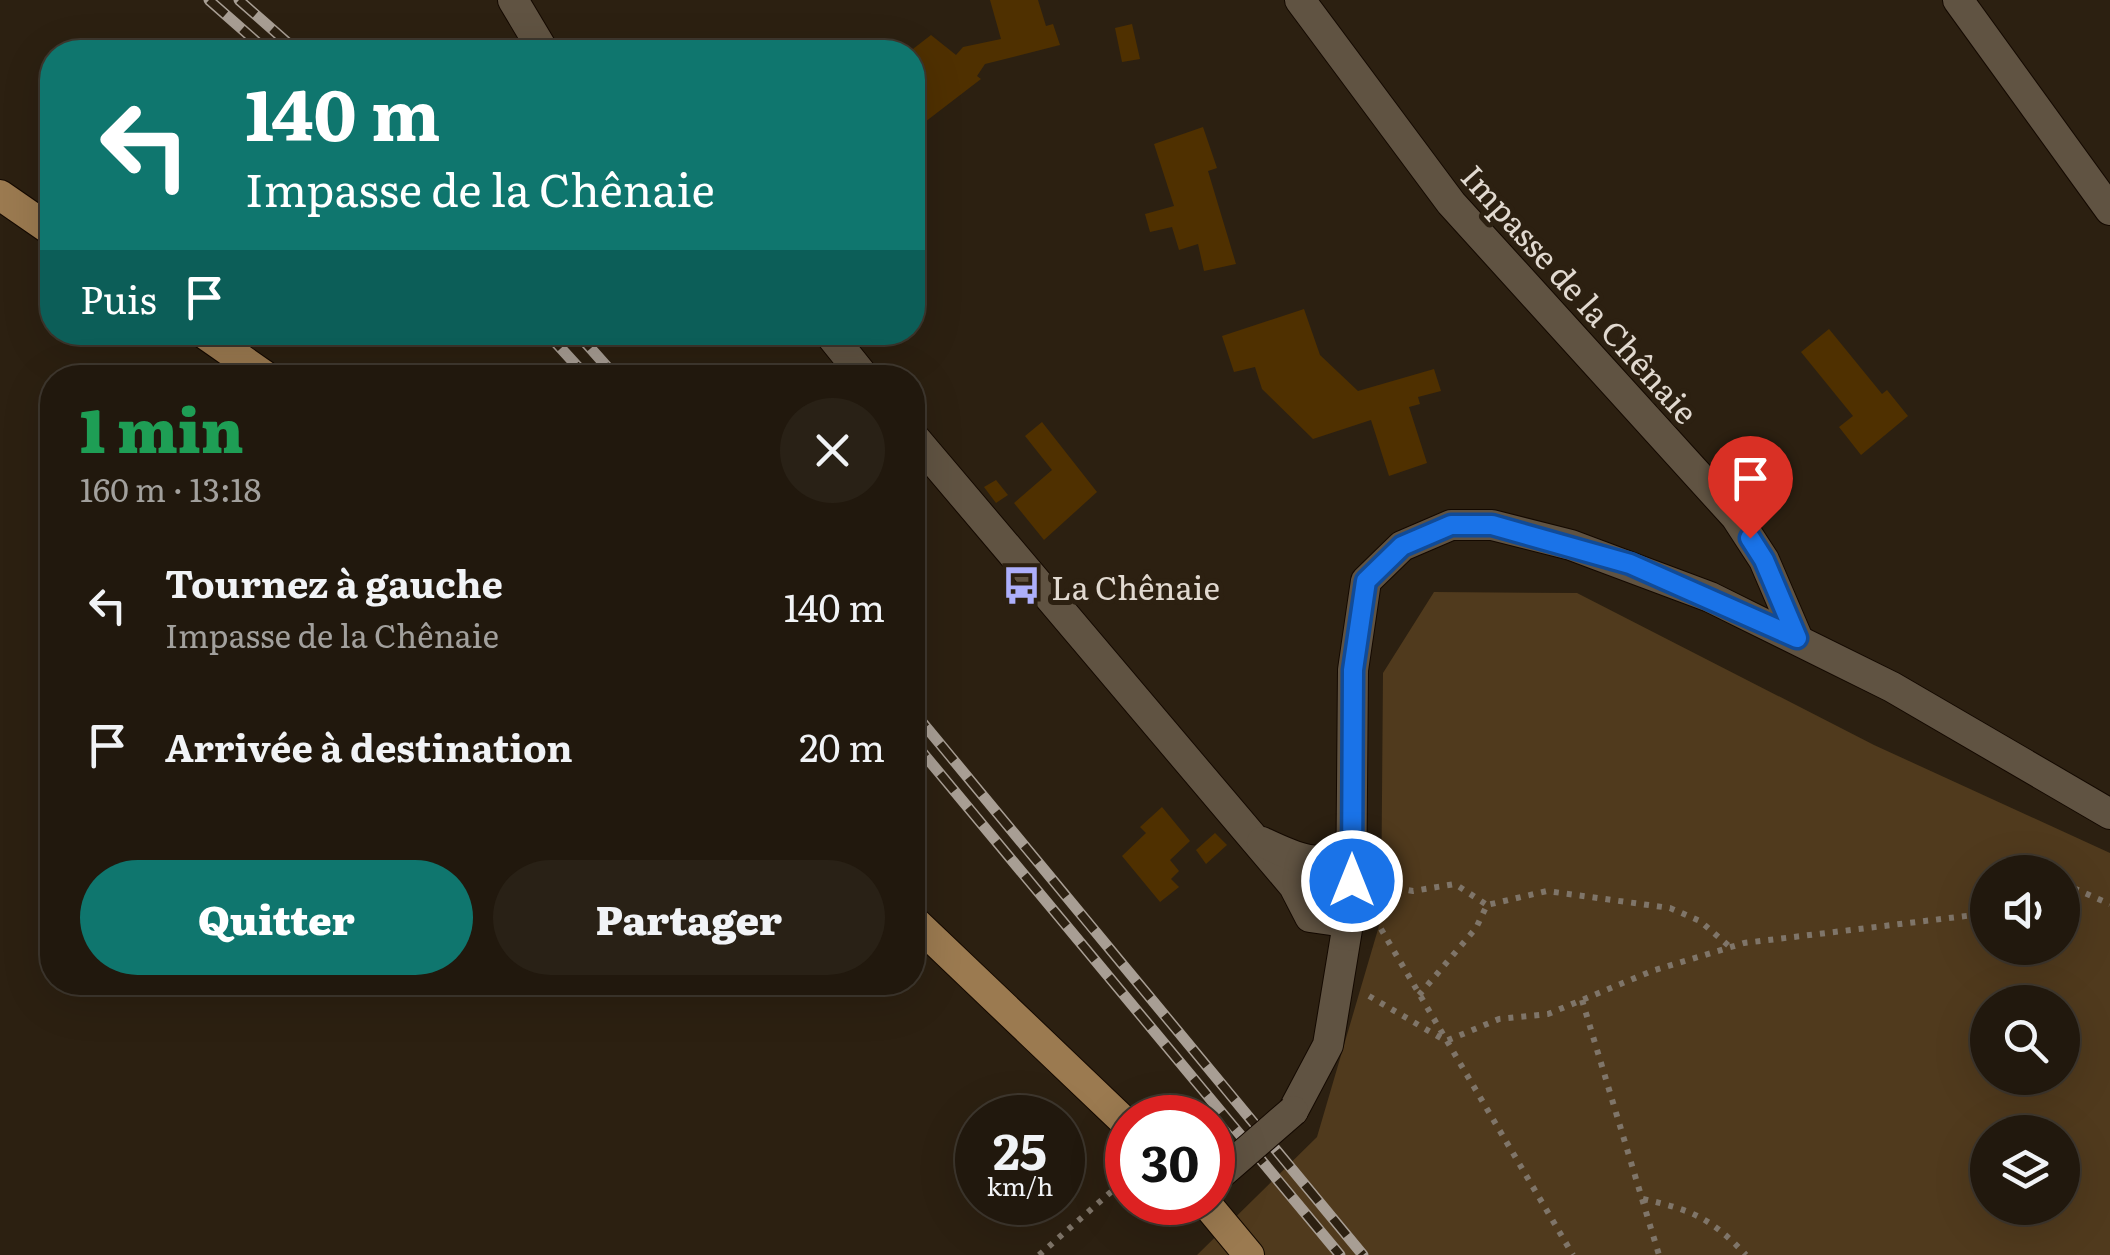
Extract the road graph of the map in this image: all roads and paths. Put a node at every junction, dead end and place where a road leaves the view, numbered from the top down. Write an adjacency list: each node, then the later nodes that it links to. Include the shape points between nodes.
1 (513, 0): 4 (street)
2 (1300, 0): 13 (street, Impasse de la Chênaie, via 1451,204 1736,517 1764,560)
3 (1958, 0): 6 (street)
4 (537, 40)
5 (0, 195): 7 (main road)
6 (2110, 210)
7 (40, 223)
8 (221, 345): 10 (main road)
9 (838, 345): 11 (street)
10 (249, 365)
11 (855, 365)
12 (925, 449): 15 (street)
13 (1797, 638): 14 (street); 16 (street, via 1630,564 1492,525 1451,525 1402,546 1366,581 1353,670)
14 (2110, 814)
15 (1253, 837): 16 (street, via 1308,863 1330,863); 16 (street, via 1310,917 1332,920)
16 (1352, 880): 19 (path, via 1413,891 1454,884); 23 (street); 24 (path)
17 (2080, 891): 18 (path)
18 (2110, 904)
19 (1487, 905): 22 (path, via 1547,891 1670,908 1700,921); 24 (path)
20 (1970, 914): 22 (path)
21 (925, 931): 27 (main road)
22 (1730, 947): 25 (path)
23 (1339, 976): 26 (path); 28 (street, bridge, via 1328,1045 1293,1111)
24 (1420, 995): 26 (path)
25 (1582, 1000): 26 (path, via 1548,1014 1499,1019); 30 (path)
26 (1446, 1041): 34 (path)
27 (1105, 1103)
28 (1235, 1165)
29 (1105, 1197): 32 (path)
30 (1643, 1199): 35 (path); 36 (path, via 1694,1210)
31 (1232, 1225): 33 (main road)
32 (1039, 1255)
33 (1249, 1255)
34 (1572, 1255)
35 (1659, 1255)
36 (1746, 1255)

